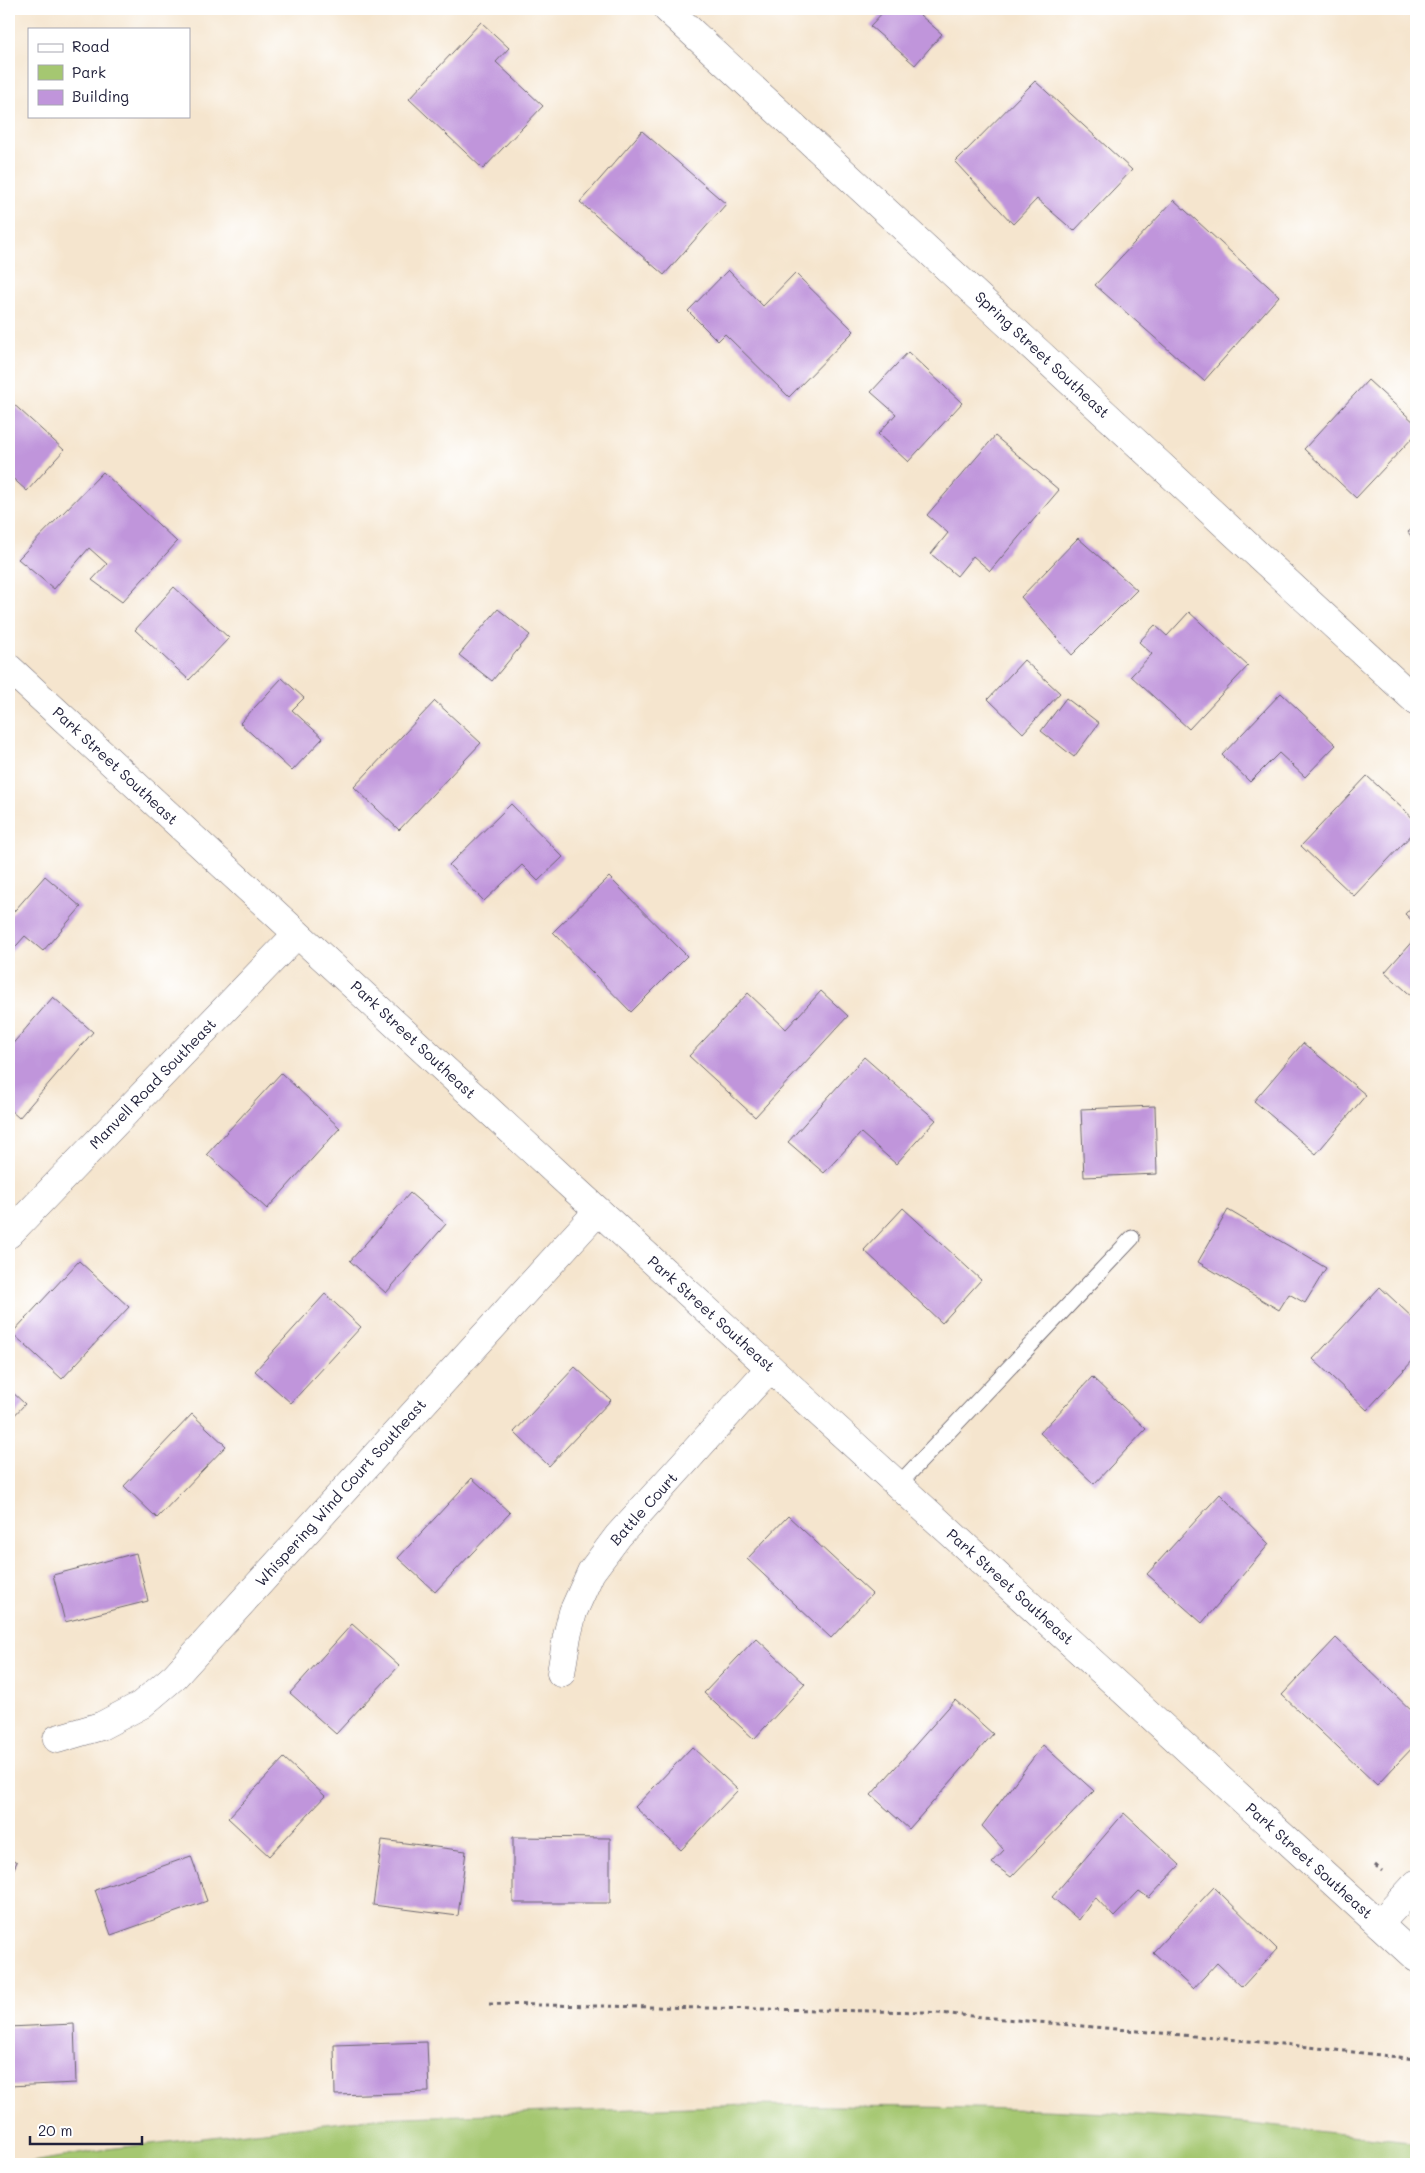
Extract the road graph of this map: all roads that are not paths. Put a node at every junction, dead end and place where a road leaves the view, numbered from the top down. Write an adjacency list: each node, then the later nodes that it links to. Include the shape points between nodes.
1 (667, 9): 3 (street, Spring Street Southeast)
2 (9, 668): 4 (street, Park Street Southeast)
3 (1416, 701)
4 (297, 934): 5 (street, Park Street Southeast); 6 (street, Manvell Road Southeast)
5 (598, 1211): 8 (street, Park Street Southeast); 11 (street, Whispering Wind Court Southeast, via 175,1676 140,1705 101,1726)
6 (9, 1234)
7 (1132, 1238): 9 (lane)
8 (770, 1368): 9 (street, Park Street Southeast); 10 (street, Battle Court, via 618,1536 591,1572 573,1612)
9 (898, 1485): 13 (street, Park Street Southeast)
10 (561, 1673)
11 (58, 1739)
12 (1416, 1884): 13 (street)
13 (1379, 1924): 14 (street, Park Street Southeast)
14 (1416, 1958)

